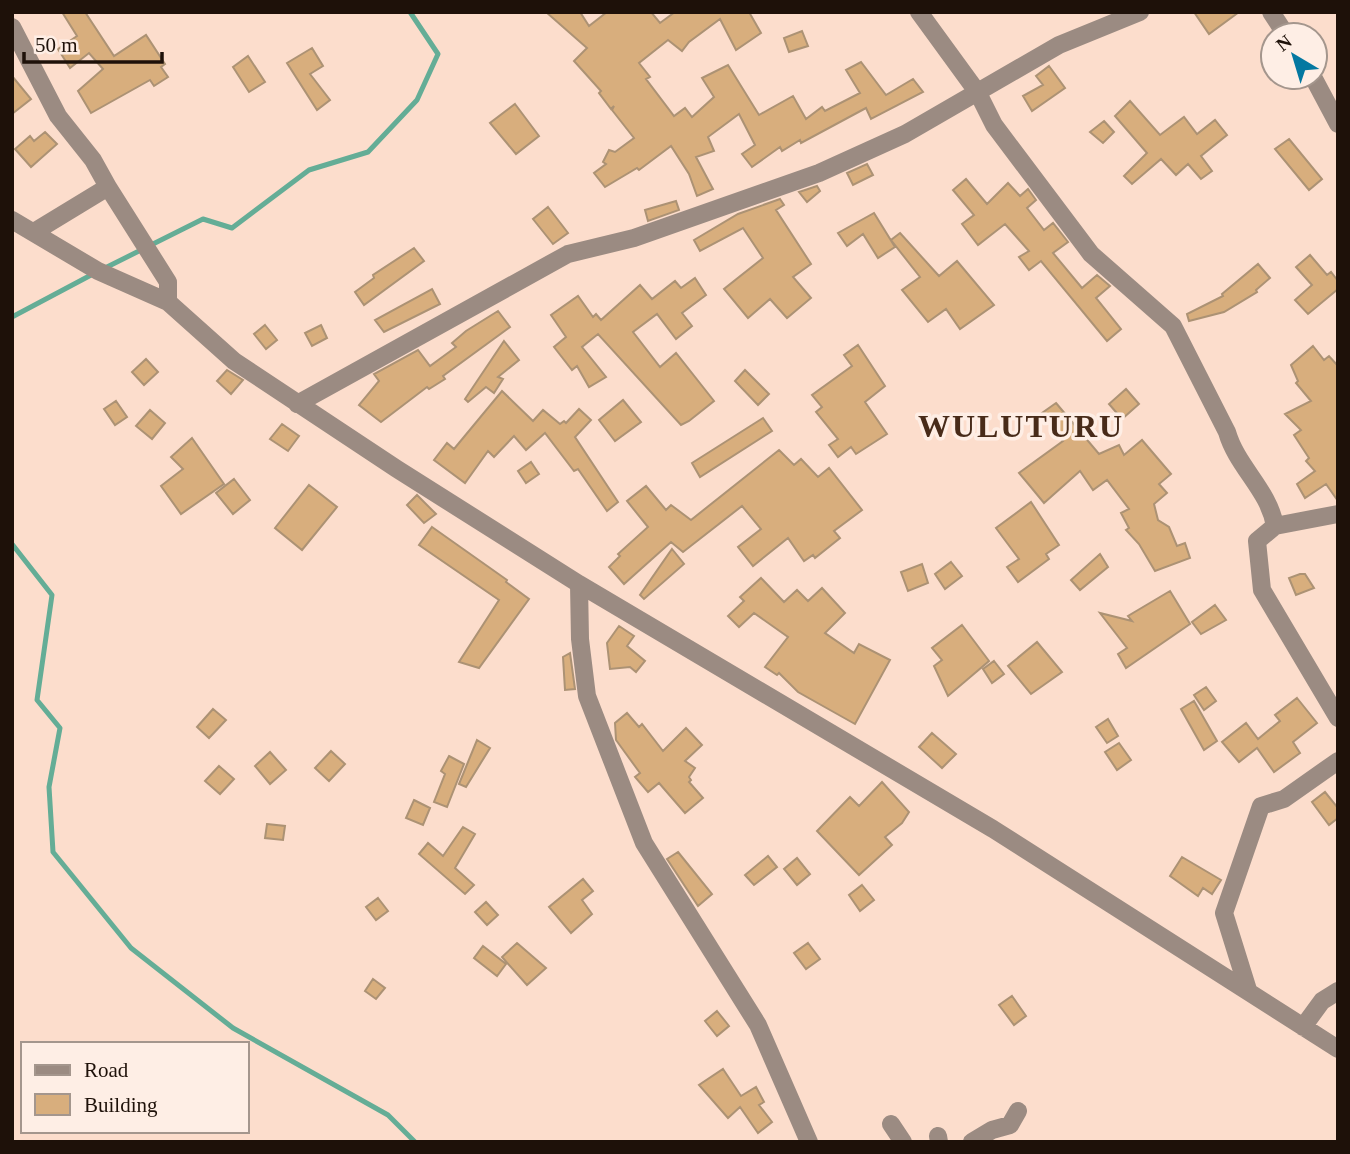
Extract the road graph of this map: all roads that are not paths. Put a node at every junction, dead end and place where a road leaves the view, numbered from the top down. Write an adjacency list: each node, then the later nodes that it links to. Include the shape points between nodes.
1 (919, 12): 5 (street)
2 (1140, 12): 5 (street, via 1059,45)
3 (12, 27): 7 (street, via 58,116)
4 (1320, 91): 6 (street)
5 (978, 93): 11 (street, via 905,134 819,173 634,238 568,254); 13 (street, via 994,125 1091,254 1173,326 1232,450 1272,510)
6 (1338, 124)
7 (108, 187): 9 (street); 10 (street, via 168,282)
8 (12, 220): 9 (street)
9 (34, 232): 10 (street, via 98,271)
10 (168, 302): 11 (street, via 234,361)
11 (298, 404): 14 (street)
12 (1338, 514): 13 (street)
13 (1275, 526): 15 (street, via 1257,541 1262,590)
14 (579, 584): 17 (street, via 993,829); 23 (street, via 587,696 644,843 758,1025)
15 (1338, 718)
16 (1338, 761): 17 (street, via 1284,799 1261,806 1256,818 1224,913)
17 (1248, 990): 19 (street)
18 (1338, 991): 19 (street, via 1322,1001)
19 (1303, 1027): 20 (street)
20 (1338, 1049)
21 (1018, 1111): 25 (street, via 1010,1125)
22 (891, 1124): 24 (street)
23 (808, 1142)
24 (903, 1142)
25 (972, 1142)

